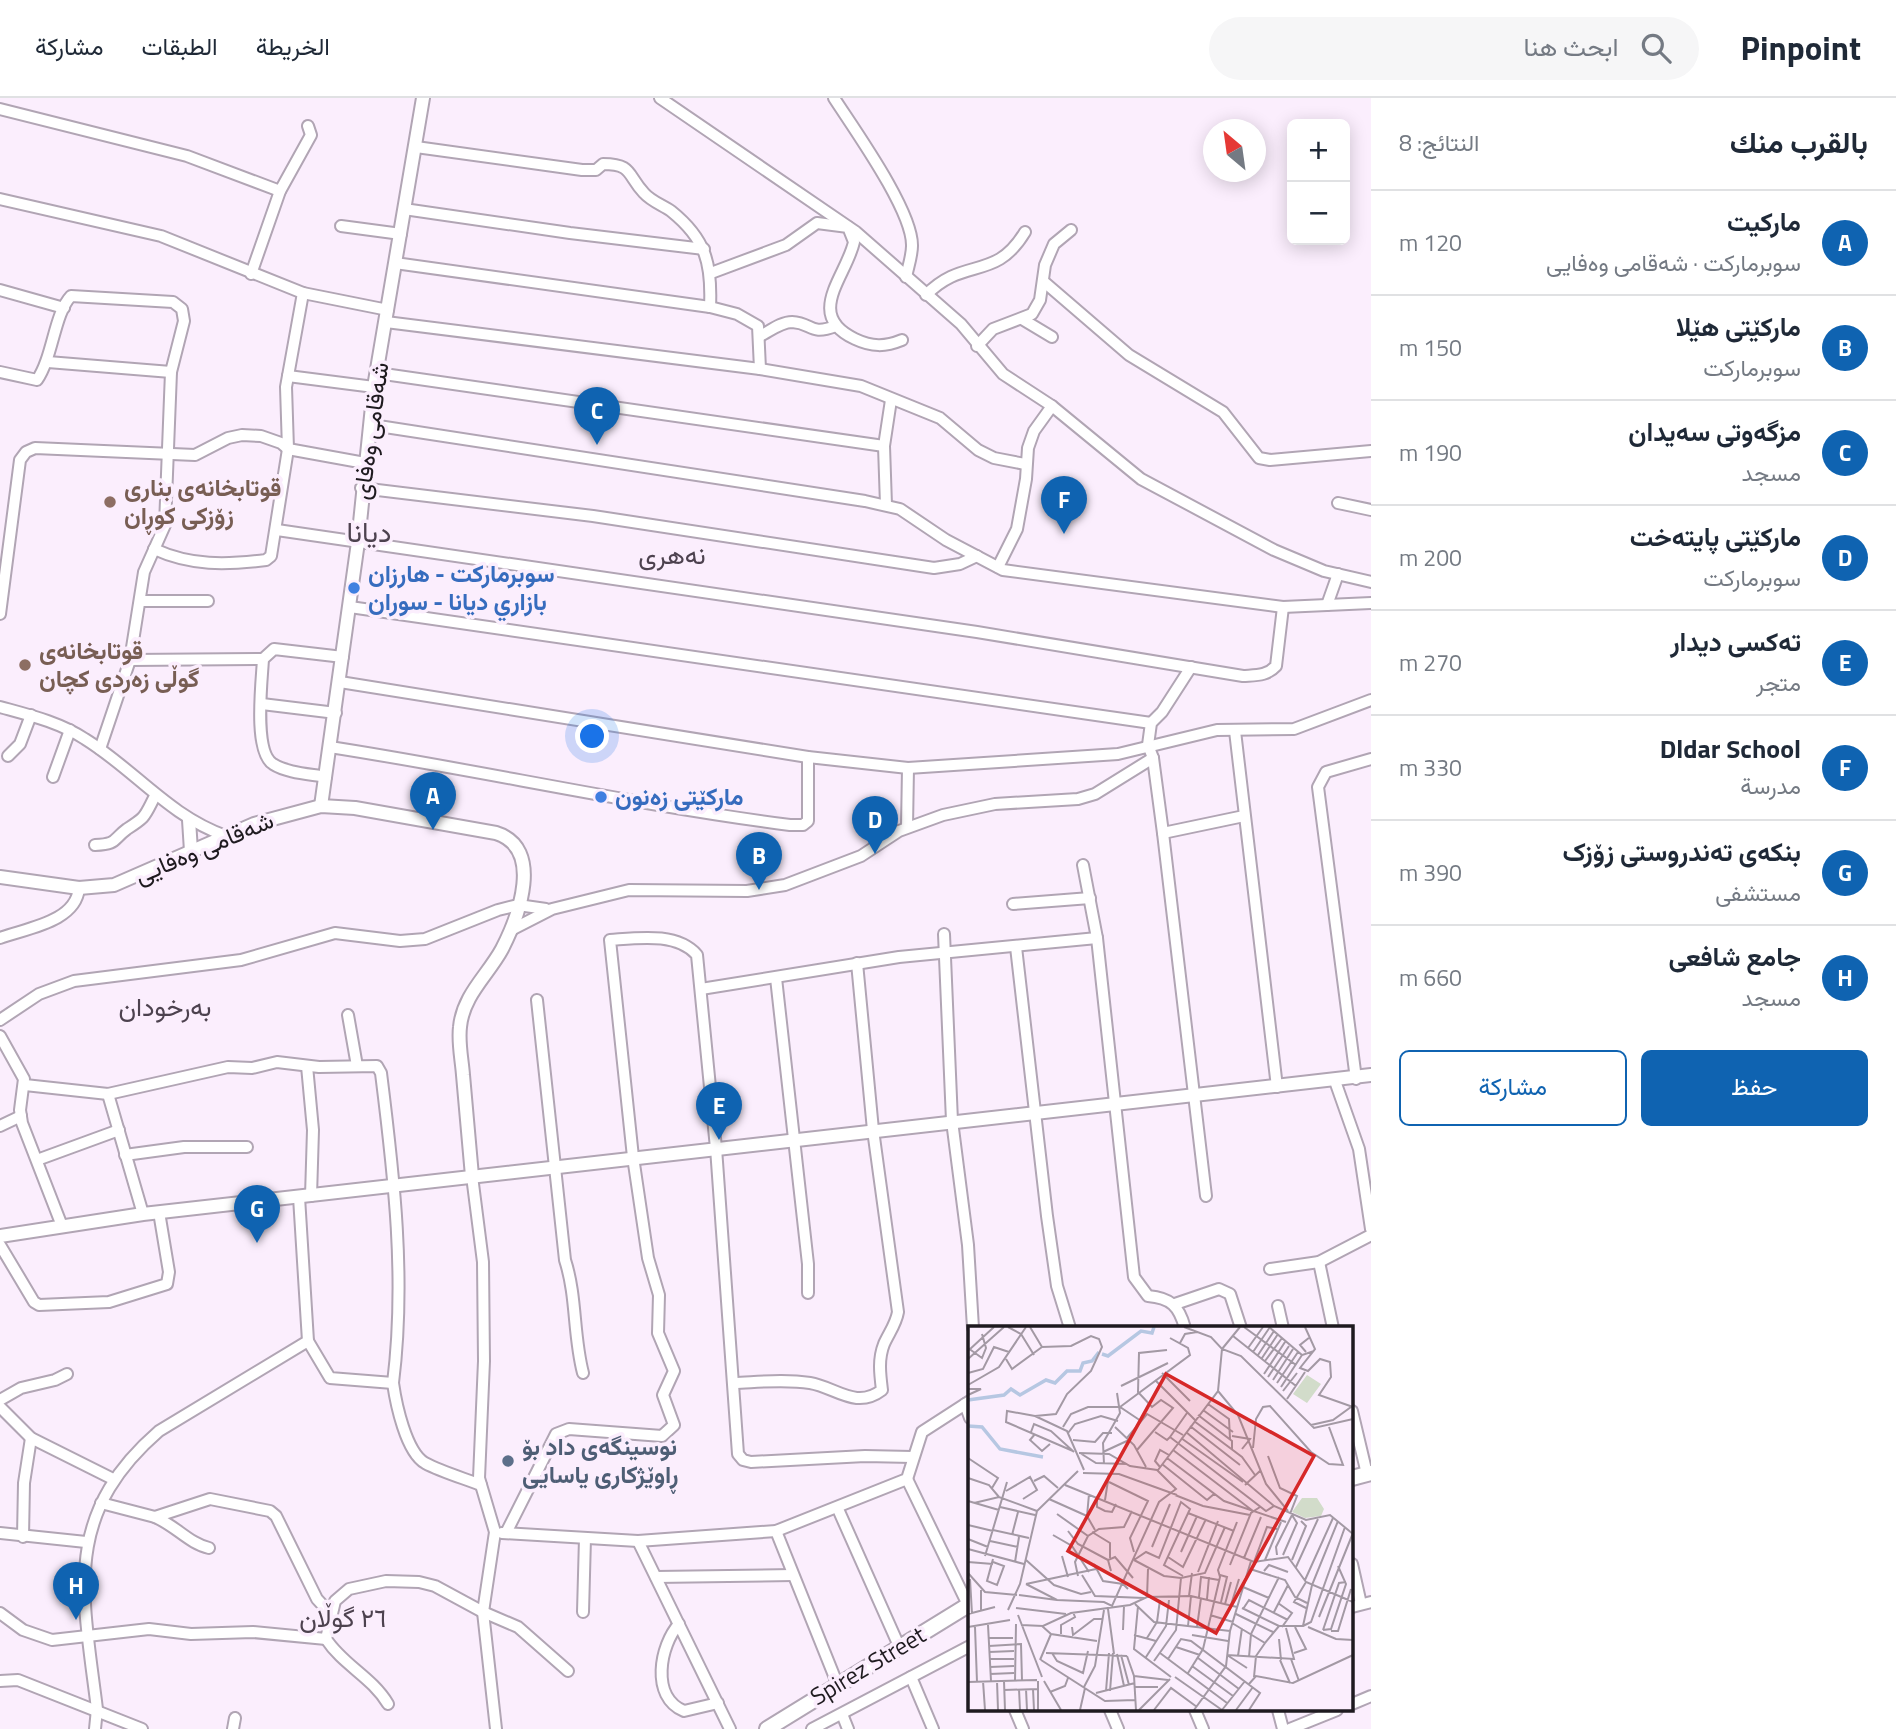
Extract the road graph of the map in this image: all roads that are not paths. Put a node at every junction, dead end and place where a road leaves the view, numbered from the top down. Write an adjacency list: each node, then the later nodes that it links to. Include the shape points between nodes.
1 (423, 98): 6 (street, شەقامی وەفای)
2 (660, 98): 11 (street)
3 (834, 98): 19 (street, via 889,187 909,229 912,244)
4 (0, 109): 7 (street, via 187,156)
5 (308, 125): 7 (street, via 311,135)
6 (416, 147): 9 (street, شەقامی وەفای); 15 (street, via 582,170 596,170 603,163 623,166 643,192 683,220)
7 (280, 191): 18 (street)
8 (0, 200): 18 (street, via 161,236)
9 (404, 209): 14 (street, شەقامی وەفای); 15 (street)
10 (341, 226): 14 (street)
11 (848, 227): 17 (street, via 817,223 786,245); 19 (street); 28 (street, via 853,249 830,305)
12 (1071, 230): 20 (street, via 1054,244)
13 (1025, 232): 23 (street, via 1000,262 946,276)
14 (401, 234): 16 (street, شەقامی وەفای)
15 (704, 248): 17 (street)
16 (395, 263): 24 (street); 26 (street, شەقامی وەفای)
17 (711, 273): 24 (street)
18 (251, 274): 22 (street)
19 (906, 277): 23 (street)
20 (1043, 281): 27 (street, via 1040,300 1032,314); 45 (street, via 1129,355 1223,412 1259,458)
21 (0, 290): 25 (street)
22 (303, 293): 26 (street); 38 (street)
23 (926, 295): 32 (street, via 961,324)
24 (710, 307): 29 (street, via 751,320)
25 (64, 308): 33 (street); 36 (street, via 74,296 180,305 184,321)
26 (387, 316): 34 (street); 37 (street, شەقامی وەفای)
27 (1022, 319): 30 (street); 32 (street, via 993,329)
28 (836, 326): 29 (street, via 814,331 786,323); 31 (street, via 849,337 875,346)
29 (760, 336): 34 (street)
30 (1052, 337)
31 (902, 340)
32 (977, 346): 41 (street, via 1003,374)
33 (48, 362): 35 (street, via 34,381); 36 (street)
34 (760, 369): 40 (street, via 861,386)
35 (0, 372)
36 (171, 372): 46 (street)
37 (377, 373): 39 (street, شەقامی وەفای); 43 (street)
38 (288, 376): 39 (street); 44 (street)
39 (374, 387): 42 (street, شەقامی وەفای)
40 (891, 400): 43 (street); 48 (street, via 940,418 993,458)
41 (1052, 406): 48 (street, via 1034,432); 59 (street, via 1141,479 1274,551)
42 (372, 425): 47 (street, شەقامی وەفای); 51 (street)
43 (884, 446): 51 (street)
44 (288, 449): 46 (street, via 261,436 242,435 195,454); 47 (street); 54 (street)
45 (1371, 451)
46 (167, 453): 53 (street, via 35,448 20,460); 56 (street, via 165,525)
47 (365, 463): 49 (street, شەقامی وەفای)
48 (1025, 464): 58 (street, via 1017,529)
49 (361, 488): 55 (street, شەقامی وەفای); 57 (street, via 593,516 934,568)
50 (1338, 503): 52 (street)
51 (886, 505): 57 (street)
52 (1371, 510)
53 (5, 524): 60 (street)
54 (277, 530): 55 (street); 56 (street, via 266,560 210,565 174,558)
55 (358, 542): 66 (street, شەقامی وەفای); 72 (street)
56 (154, 548): 62 (street, via 144,572)
57 (976, 556): 58 (street)
58 (998, 567): 67 (street)
59 (1338, 574): 61 (street); 65 (street)
60 (3, 575): 68 (street)
61 (1371, 582)
62 (140, 601): 63 (street); 71 (street)
63 (208, 601)
64 (1371, 603): 65 (street)
65 (1327, 605): 67 (street)
66 (350, 607): 69 (street, شەقامی وەفای); 79 (street)
67 (1283, 607): 72 (street, via 1276,666 1271,672 1243,676)
68 (0, 614)
69 (343, 657): 70 (street, via 274,649); 73 (street, شەقامی وەفای)
70 (263, 659): 71 (street); 75 (street)
71 (130, 660): 84 (street)
72 (1191, 667): 79 (street)
73 (340, 682): 77 (street, شەقامی وەفای); 86 (street)
74 (1371, 700): 81 (street, via 1294,729)
75 (262, 704): 77 (street); 91 (street, via 265,755 273,764)
76 (0, 706): 78 (street)
77 (336, 713): 83 (street, شەقامی وەفای)
78 (31, 715): 80 (street); 85 (street, via 20,744)
79 (1151, 723): 82 (street)
80 (70, 730): 84 (street); 90 (street)
81 (1235, 731): 82 (street, via 1197,733); 94 (street)
82 (1148, 745): 87 (street); 89 (street, via 1118,754)
83 (330, 747): 86 (street, via 457,766 673,810 790,825 808,821); 91 (street, شەقامی وەفای)
84 (100, 749): 92 (street)
85 (8, 756)
86 (808, 757): 89 (street)
87 (1153, 758): 96 (street, via 1095,794 1078,799 965,808); 97 (street)
88 (1371, 759): 124 (street, via 1326,772 1318,787)
89 (908, 768): 96 (street)
90 (53, 777)
91 (326, 777): 93 (street, شەقامی وەفای)
92 (155, 796): 95 (street); 99 (street, via 140,822 116,842)
93 (321, 806): 98 (street, شەقامی وەفایی, via 270,818); 106 (street, شەقامی وەفایی, via 355,807 503,835 523,858)
94 (1244, 816): 97 (street); 127 (street)
95 (189, 820): 98 (street); 100 (street)
96 (907, 827): 107 (street, via 861,856 785,885 747,891 629,890)
97 (1163, 833): 129 (street)
98 (226, 836): 100 (street, شەقامی وەفایی)
99 (95, 845)
100 (191, 851): 103 (street, شەقامی وەفایی, via 122,883)
101 (1083, 865): 104 (street)
102 (0, 877): 103 (street, شەقامی وەفایی)
103 (79, 888): 110 (street, via 75,903 64,914)
104 (1090, 898): 105 (street); 111 (street)
105 (1013, 904)
106 (518, 905): 107 (street); 108 (street, شەقامی وەفایی); 119 (street, via 425,939 400,941 335,933 241,961 74,981 39,994)
107 (552, 909): 108 (street)
108 (511, 930): 146 (street, شەقامی وەفایی, via 469,998 459,1028)
109 (944, 934): 113 (street)
110 (0, 938)
111 (1097, 938): 112 (street); 130 (street)
112 (1017, 947): 113 (street); 131 (street)
113 (945, 954): 114 (street); 133 (street)
114 (857, 963): 115 (street); 135 (street)
115 (776, 978): 116 (street); 137 (street)
116 (701, 989): 140 (street); 143 (street, via 697,955 687,944 610,940)
117 (537, 1000): 145 (street)
118 (348, 1015): 122 (street)
119 (0, 1020)
120 (0, 1036): 126 (street)
121 (307, 1066): 122 (street); 128 (street, via 277,1062 220,1068); 148 (street, via 313,1130)
122 (357, 1066): 147 (street, via 374,1064 381,1073)
123 (1371, 1075): 124 (street)
124 (1356, 1079): 125 (street)
125 (1335, 1081): 127 (street); 141 (street)
126 (25, 1085): 128 (street); 132 (street)
127 (1277, 1087): 129 (street)
128 (108, 1094): 136 (street)
129 (1196, 1095): 130 (street); 149 (street)
130 (1117, 1104): 131 (street); 160 (street, via 1134,1278 1148,1296 1165,1297)
131 (1035, 1113): 133 (street); 163 (street, via 1057,1286)
132 (21, 1116): 134 (street); 144 (street)
133 (952, 1121): 135 (street); 162 (street)
134 (0, 1126)
135 (873, 1129): 137 (street); 172 (street, via 898,1312 883,1347 882,1390 869,1398 839,1396 803,1382)
136 (119, 1130): 142 (street); 144 (street)
137 (794, 1139): 140 (street); 159 (street)
138 (1371, 1143): 141 (street)
139 (247, 1147): 142 (street, via 184,1147)
140 (716, 1148): 143 (street); 172 (street)
141 (1359, 1149): 153 (street)
142 (125, 1155): 151 (street)
143 (633, 1157): 145 (street); 187 (street, via 648,1258 659,1295 658,1333 673,1363 663,1395 674,1424 662,1436 569,1429 556,1434)
144 (37, 1160): 152 (street)
145 (555, 1167): 146 (street); 169 (street, via 576,1348)
146 (472, 1176): 147 (street); 181 (street, via 483,1262)
147 (394, 1185): 148 (street); 171 (street, via 401,1288)
148 (305, 1196): 150 (street); 168 (street)
149 (1206, 1196)
150 (159, 1212): 151 (street); 156 (street, via 167,1284 110,1302 39,1305)
151 (143, 1214): 152 (street)
152 (62, 1226): 155 (street)
153 (1371, 1229)
154 (1371, 1235): 157 (street)
155 (0, 1236)
156 (0, 1245)
157 (1319, 1262): 158 (street); 167 (street)
158 (1270, 1269)
159 (808, 1293)
160 (1175, 1304): 164 (street); 165 (street, via 1219,1289 1230,1294)
161 (1278, 1306): 166 (street)
162 (973, 1326)
163 (1069, 1326)
164 (1184, 1326)
165 (1240, 1326)
166 (1283, 1326)
167 (1333, 1326)
168 (308, 1341): 171 (street, via 330,1378); 179 (street, via 159,1432)
169 (583, 1373)
170 (67, 1374): 174 (street, via 20,1388)
171 (393, 1383): 181 (street, via 399,1414 423,1462)
172 (734, 1383): 177 (street, via 738,1454 743,1460)
173 (967, 1402): 177 (street, via 922,1432)
174 (0, 1407): 176 (street)
175 (1353, 1415): 178 (street)
176 (31, 1438): 179 (street); 188 (street)
177 (912, 1457): 180 (street)
178 (1369, 1474)
179 (113, 1479): 182 (street)
180 (907, 1479): 183 (street); 196 (street)
181 (481, 1485): 187 (street)
182 (101, 1503): 184 (street); 191 (street)
183 (838, 1509): 185 (street); 206 (street)
184 (155, 1517): 192 (street, via 179,1528 196,1545); 202 (street, via 210,1499 270,1511 317,1599)
185 (776, 1531): 190 (street); 194 (street)
186 (0, 1533): 188 (street)
187 (500, 1533): 189 (street); 199 (street)
188 (23, 1536): 191 (street)
189 (585, 1538): 190 (street); 200 (street)
190 (638, 1541): 195 (street)
191 (86, 1542): 204 (street)
192 (209, 1548)
193 (1353, 1568): 197 (street)
194 (793, 1575): 195 (street); 211 (street)
195 (656, 1577): 203 (street)
196 (968, 1602)
197 (1361, 1604)
198 (968, 1607): 206 (main road, Spirez Street)
199 (483, 1612): 202 (street, via 435,1586 386,1581 349,1589 335,1601); 208 (street, via 518,1627); 225 (street)
200 (583, 1612)
201 (0, 1614): 204 (street, via 40,1638)
202 (330, 1614): 205 (street)
203 (679, 1624): 213 (street); 213 (street, via 668,1636 661,1674 668,1697 684,1711)
204 (88, 1634): 205 (street, via 149,1629); 216 (street)
205 (326, 1639): 214 (street, via 378,1688)
206 (899, 1646): 211 (main road, Spirez Street)
207 (968, 1647): 209 (street)
208 (568, 1671)
209 (911, 1677): 222 (street); 230 (street)
210 (0, 1681): 216 (street, via 18,1680 54,1697)
211 (837, 1683): 227 (main road, Spirez Street)
212 (1371, 1696): 215 (street)
213 (718, 1703): 226 (street)
214 (388, 1704)
215 (1353, 1704)
216 (97, 1709): 223 (street); 224 (street)
217 (1016, 1712): 231 (street)
218 (1111, 1712): 232 (street)
219 (1196, 1712): 233 (street)
220 (1279, 1712): 234 (street)
221 (1332, 1712): 235 (street)
222 (842, 1714): 228 (street); 229 (street)
223 (95, 1729)
224 (142, 1729)
225 (496, 1729)
226 (730, 1729)
227 (767, 1729)
228 (812, 1729)
229 (848, 1729)
230 (933, 1729)
231 (1023, 1729)
232 (1118, 1729)
233 (1203, 1729)
234 (1283, 1729)
235 (1290, 1729)

